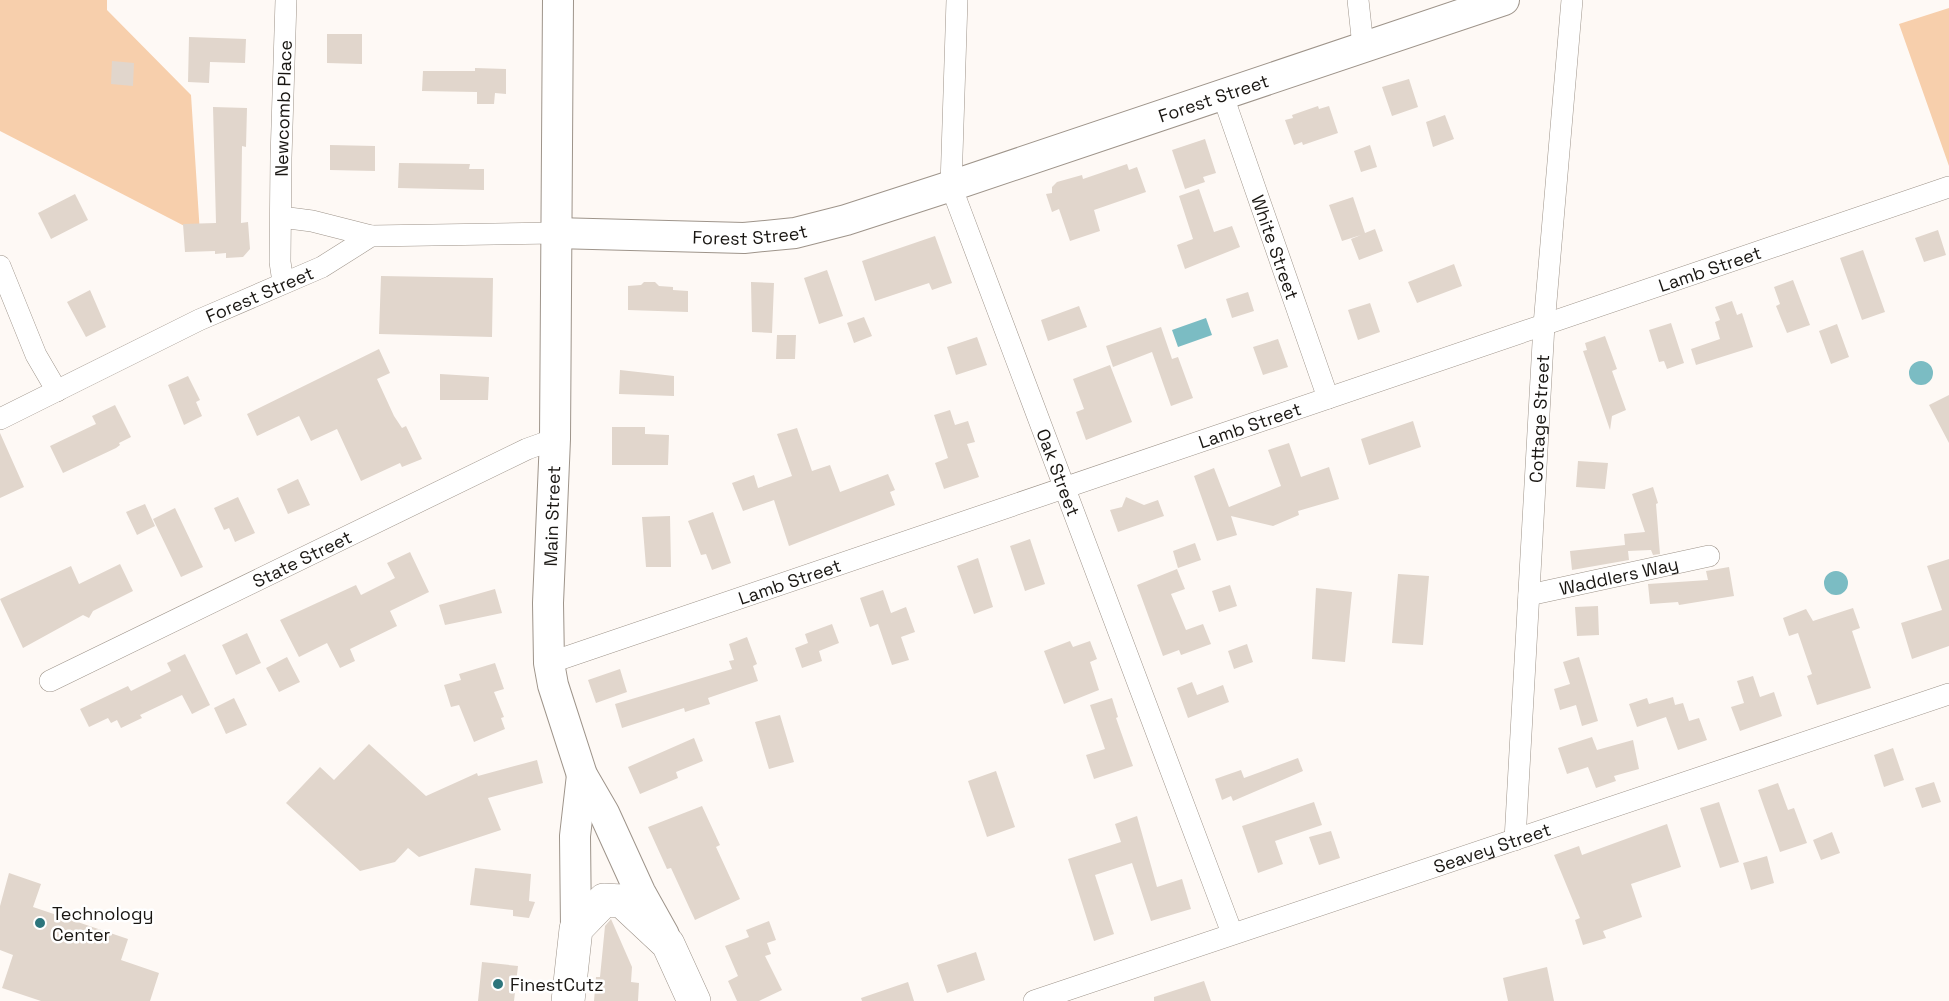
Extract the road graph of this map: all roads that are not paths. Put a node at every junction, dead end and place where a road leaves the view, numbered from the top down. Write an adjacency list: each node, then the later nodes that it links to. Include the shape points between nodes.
1 (286, 0): 11 (street, Newcomb Place)
2 (558, 0): 12 (main road, Main Street)
3 (957, 0): 9 (street, Oak Street)
4 (1358, 0): 7 (street)
5 (1504, 0): 7 (main road, Forest Street)
6 (1572, 0): 16 (street, Cottage Street)
7 (1363, 46): 8 (main road, Forest Street)
8 (1223, 96): 9 (main road, Forest Street); 18 (street, White Street)
9 (951, 186): 12 (main road, Forest Street, via 795,233 744,238); 21 (street, Oak Street)
10 (1949, 188): 16 (street, Lamb Street)
11 (281, 217): 13 (street); 15 (street, Newcomb Place, via 280,262)
12 (555, 232): 13 (street, Forest Street); 20 (main road, Main Street)
13 (371, 236): 15 (street, Forest Street, via 322,267)
14 (0, 266): 17 (street, via 36,355)
15 (284, 282): 17 (street, Forest Street)
16 (1544, 326): 18 (street, Lamb Street); 23 (street, Cottage Street)
17 (57, 391): 19 (street, Forest Street)
18 (1328, 398): 21 (street, Lamb Street)
19 (0, 418)
20 (555, 439): 24 (main road, Main Street); 25 (street, State Street, via 527,449)
21 (1065, 488): 24 (street, Lamb Street); 30 (street, Oak Street)
22 (1709, 556): 23 (street, Waddlers Way)
23 (1529, 595): 28 (street, Cottage Street)
24 (549, 663): 27 (main road, Main Street)
25 (50, 681)
26 (1949, 694): 28 (street, Seavey Street)
27 (582, 775): 29 (main road, via 575,836); 31 (main road, Main Street)
28 (1515, 840): 30 (street, Seavey Street)
29 (576, 929): 31 (main road, via 604,900 622,901); 32 (main road)
30 (1232, 933): 34 (street, Seavey Street)
31 (668, 944): 33 (main road, Main Street)
32 (568, 1001)
33 (694, 1001)
34 (1034, 1001)

